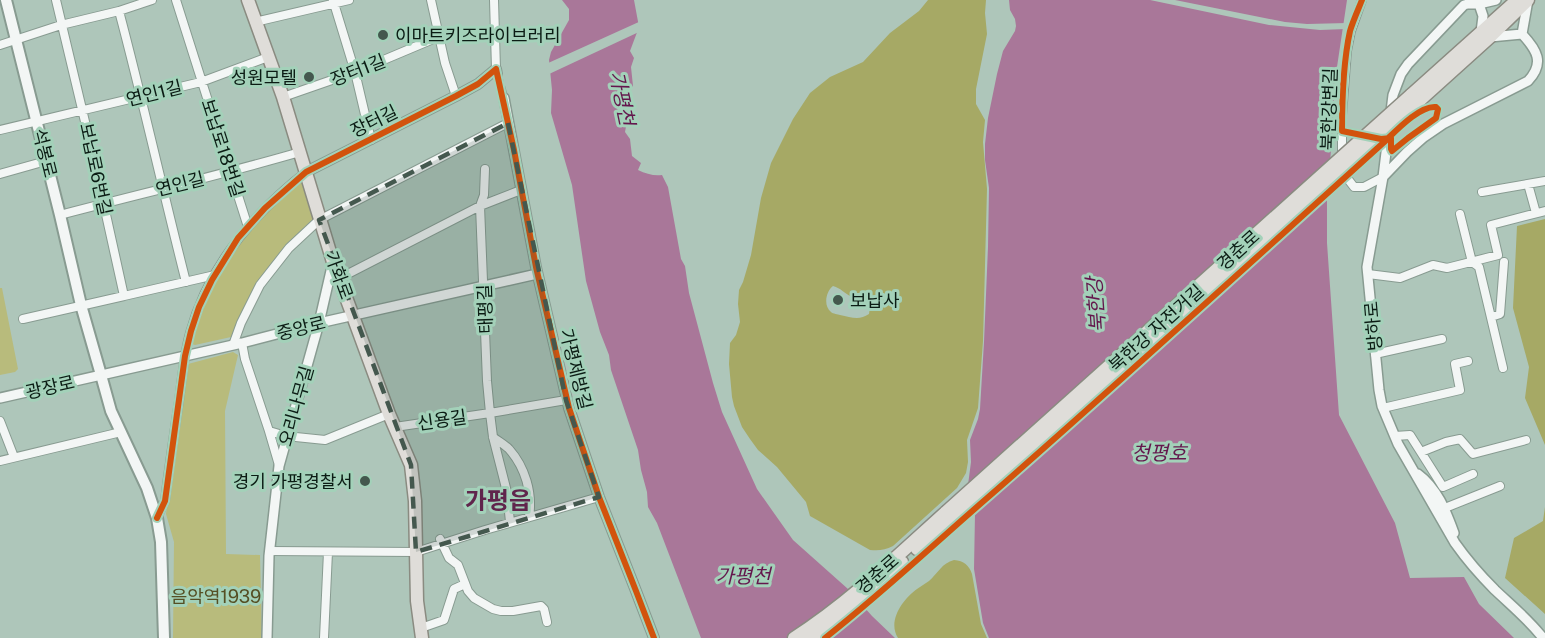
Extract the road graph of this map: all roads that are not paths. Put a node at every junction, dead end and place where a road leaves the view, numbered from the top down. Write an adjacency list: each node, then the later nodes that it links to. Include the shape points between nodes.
1 (6, 0): 20 (main road, 석봉로)
2 (56, 0): 17 (street, 보납로6번길)
3 (152, 0): 15 (street)
4 (176, 0): 26 (street, 보납로18번길)
5 (248, 0): 16 (main road, 가화로)
6 (349, 0): 13 (street)
7 (431, 0): 28 (street)
8 (494, 0): 24 (street)
9 (1362, 0): 42 (street, 북한강변길, via 1347,51 1342,160 1344,174 1353,187 1364,187)
10 (1496, 0): 14 (street, 방하로)
11 (1517, 0): 18 (main road, 경춘로)
12 (1528, 0): 18 (main road, 경춘로); 19 (street)
13 (334, 2): 16 (street); 25 (street)
14 (1479, 4): 18 (street); 42 (street, 방하로, via 1464,5 1401,74 1393,95)
15 (119, 11): 17 (street); 27 (street)
16 (255, 22): 23 (main road, 가화로)
17 (61, 25): 20 (street); 31 (street, 보납로6번길)
18 (1485, 34): 19 (street); 107 (main road, 경춘로, bridge, via 1098,390)
19 (1522, 34): 42 (street, via 1537,54 1536,73 1528,81 1434,130)
20 (16, 40): 22 (street); 32 (main road, 석봉로)
21 (432, 40): 25 (street, 장터1길)
22 (0, 45)
23 (268, 57): 26 (street, 연인1길); 29 (main road, 가화로)
24 (497, 71): 28 (street)
25 (356, 72): 29 (street, 장터1길); 35 (street)
26 (201, 82): 27 (street, 연인1길); 39 (street, 보납로18번길)
27 (141, 96): 31 (street, 연인1길); 45 (street)
28 (456, 96): 35 (street, 장터길)
29 (283, 97): 36 (main road, 가화로)
30 (504, 98): 33 (street, 가평제방길)
31 (83, 110): 32 (street, 연인1길); 48 (street, 보납로6번길)
32 (37, 122): 34 (street, 연인1길); 37 (main road, 석봉로)
33 (508, 123): 46 (street, 가평제방길); 53 (street)
34 (0, 130)
35 (371, 140): 40 (street, 장터길)
36 (300, 152): 39 (street, 연인길); 40 (main road, 가화로)
37 (46, 161): 41 (street); 52 (main road, 석봉로)
38 (485, 169): 49 (street, 태평길)
39 (231, 172): 45 (street, 연인길); 54 (street, 보납로18번길)
40 (306, 172): 53 (main road, 가화로); 54 (street)
41 (0, 174)
42 (1383, 177): 59 (street, 방하로)
43 (1545, 181): 44 (street)
44 (1528, 184): 47 (street); 50 (street)
45 (162, 189): 48 (street, 연인길); 62 (street)
46 (521, 190): 49 (street); 58 (street, 가평제방길)
47 (1482, 192)
48 (103, 204): 52 (street, 연인길); 64 (street, 보납로6번길)
49 (480, 206): 61 (street); 63 (street, 태평길)
50 (1541, 212): 56 (street, via 1491,225 1498,255)
51 (1460, 214): 56 (street)
52 (60, 215): 65 (main road, 석봉로)
53 (319, 220): 55 (main road, 가화로); 71 (street, via 289,248 260,285 241,323)
54 (248, 227): 60 (street)
55 (333, 262): 61 (main road, 가화로); 69 (street, 오리나무길)
56 (1472, 262): 59 (street, via 1447,268 1433,265 1400,278); 67 (street, via 1479,267)
57 (1504, 262): 67 (street, via 1500,314)
58 (537, 274): 63 (street, 중앙로); 78 (street, 가평제방길)
59 (1368, 274): 72 (street, 방하로)
60 (215, 275): 62 (street); 73 (street, via 199,307)
61 (340, 278): 66 (main road, 가화로)
62 (186, 282): 64 (street)
63 (484, 286): 66 (street, 중앙로); 80 (street, 태평길)
64 (124, 296): 65 (street)
65 (81, 305): 68 (street); 76 (main road, 석봉로)
66 (354, 315): 69 (street, 중앙로); 81 (main road, 가화로)
67 (1491, 317): 75 (street)
68 (23, 319)
69 (319, 323): 71 (street, 중앙로); 86 (street, 오리나무길)
70 (1442, 339): 72 (street)
71 (238, 344): 73 (street, 중앙로); 84 (street)
72 (1375, 354): 79 (street, 방하로)
73 (185, 356): 76 (street, 중앙로); 100 (street, via 165,501)
74 (1468, 361): 79 (street, via 1455,364 1460,390)
75 (1503, 368)
76 (101, 375): 77 (street, 광장로); 85 (main road, 석봉로)
77 (0, 398)
78 (566, 400): 80 (street, 신용길); 97 (street, 가평제방길)
79 (1383, 408): 87 (street, 방하로)
80 (490, 413): 83 (street, 신용길); 88 (street, 신용길)
81 (389, 414): 83 (main road, 가화로); 86 (street, via 326,440)
82 (0, 421): 91 (street)
83 (394, 427): 106 (main road, 가화로, via 411,465 420,502)
84 (269, 431): 86 (street); 93 (street)
85 (121, 432): 91 (street); 100 (main road, 석봉로)
86 (286, 436): 93 (street, 오리나무길)
87 (1395, 436): 90 (street, via 1410,435); 94 (street, 방하로)
88 (493, 437): 99 (street, 신용길, via 508,448 522,469 530,496); 101 (street)
89 (1526, 440): 90 (street, via 1473,454 1460,439)
90 (1421, 452): 95 (street, via 1443,487)
91 (14, 458): 92 (street)
92 (0, 461)
93 (279, 466): 104 (street, 오리나무길)
94 (1414, 471): 98 (street, via 1428,481); 103 (street, 방하로)
95 (1473, 474)
96 (1500, 486): 98 (street)
97 (599, 497): 99 (street); 114 (street, 가평제방길)
98 (1445, 508): 103 (street)
99 (529, 517): 101 (street)
100 (157, 518): 111 (main road, 석봉로)
101 (510, 522): 102 (street)
102 (441, 541): 106 (street); 108 (street, via 449,558 459,565)
103 (1460, 550): 117 (street, 방하로)
104 (270, 551): 105 (street); 112 (street, 오리나무길)
105 (328, 552): 106 (street); 113 (street)
106 (416, 552): 110 (main road, 가화로)
107 (906, 553): 115 (main road, 경춘로); 116 (main road, 경춘로, via 864,597)
108 (465, 584): 109 (street, via 470,595 493,609 543,607); 110 (street, 가화로, via 454,589 444,620)
109 (547, 622)
110 (421, 633)
111 (164, 638)
112 (267, 638)
113 (324, 638)
114 (654, 638)
115 (794, 638)
116 (811, 638)
117 (1543, 638)

